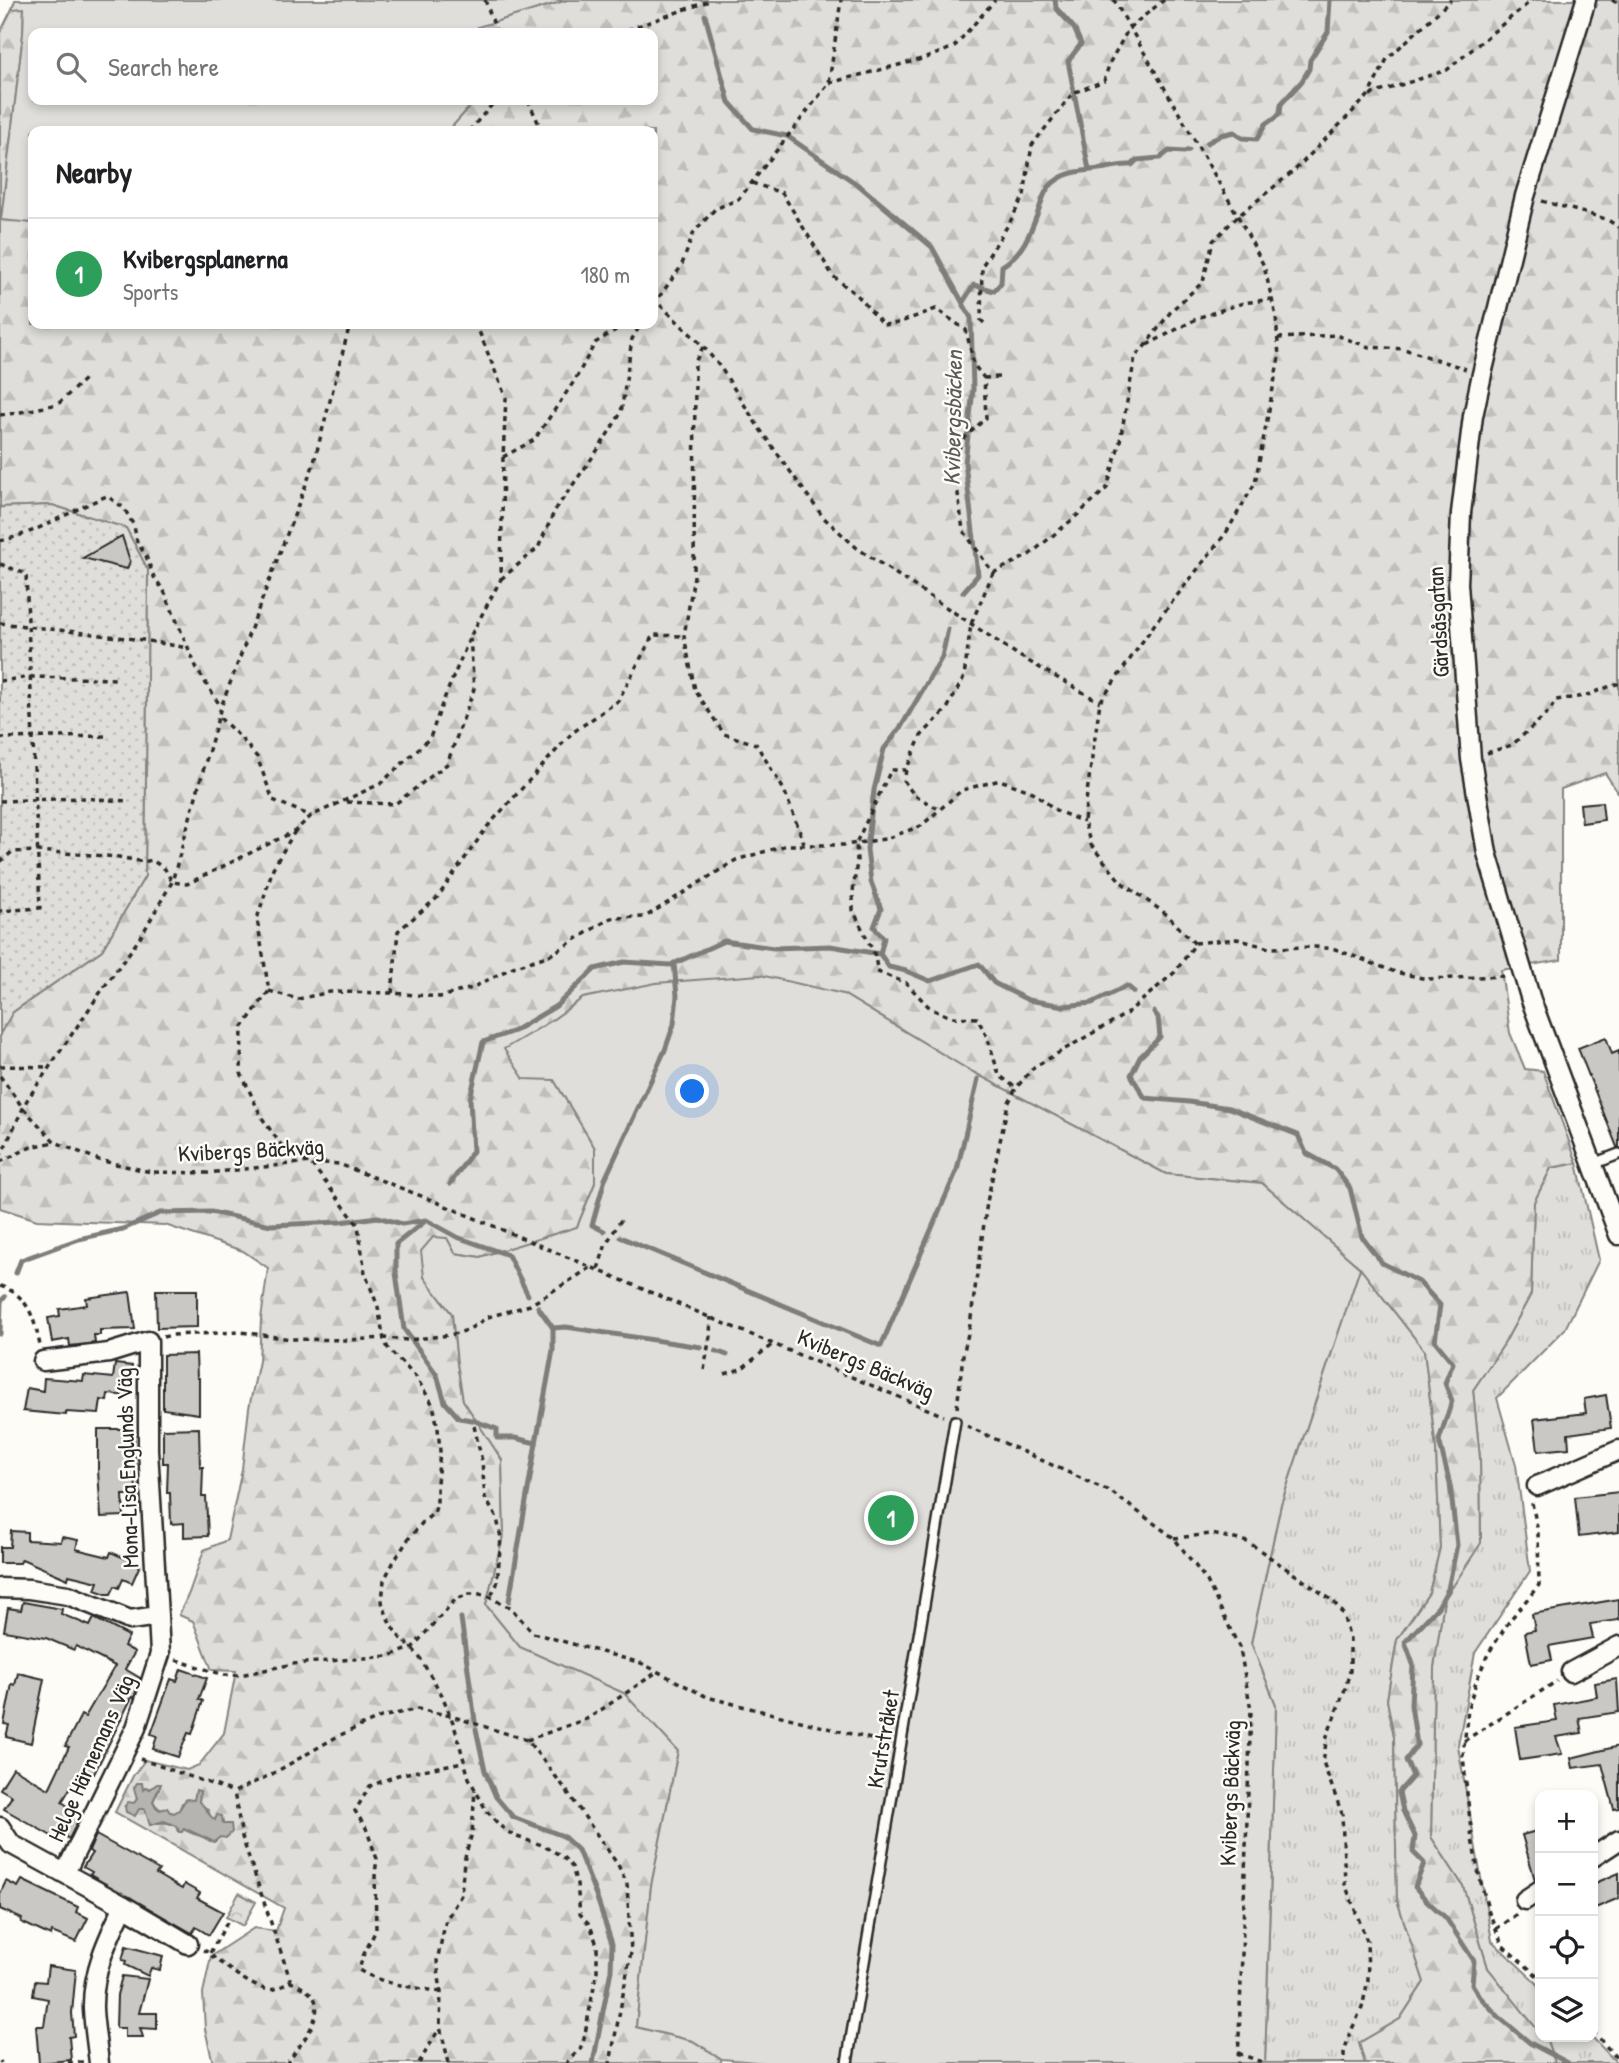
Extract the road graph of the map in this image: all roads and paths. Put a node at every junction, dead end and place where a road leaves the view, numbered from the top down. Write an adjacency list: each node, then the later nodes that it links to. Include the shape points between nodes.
1 (485, 0): 12 (path)
2 (712, 0): 13 (path)
3 (841, 0): 15 (path)
4 (995, 0): 15 (path, via 954,47)
5 (1114, 0): 14 (path)
6 (1164, 0): 14 (path)
7 (1451, 0): 16 (path, via 1387,59)
8 (1532, 0): 16 (path, via 1447,70)
9 (1586, 0): 22 (street, Gärdsåsgatan)
10 (1612, 0): 11 (path)
11 (1619, 4)
12 (495, 28)
13 (632, 28)
14 (1129, 28): 23 (path); 28 (path, via 1104,81 1073,93 1032,145 1024,195 982,266)
15 (830, 83): 21 (path)
16 (1368, 96): 23 (path, via 1295,170)
17 (492, 105): 19 (path)
18 (530, 105): 20 (path)
19 (473, 126)
20 (540, 126)
21 (752, 183): 25 (path, via 739,199 715,209 694,232 681,267); 39 (path, via 782,193 833,276 859,296 883,325 936,309 966,330 974,365)
22 (1525, 196): 24 (path, via 1606,219); 36 (street, Gärdsåsgatan)
23 (1238, 216): 26 (path, via 1264,266); 35 (path, via 1213,241 1203,282 1172,310)
24 (1619, 227)
25 (658, 295)
26 (1272, 299): 33 (path); 35 (path, via 1200,317)
27 (658, 306): 34 (path)
28 (984, 323)
29 (349, 329): 59 (path, via 310,475)
30 (478, 329): 43 (path, via 506,398)
31 (617, 329): 43 (path, via 595,343 534,440)
32 (638, 329): 47 (path, via 632,339 621,413 555,510 538,548)
33 (1278, 338): 36 (path, via 1336,335 1369,347 1404,349); 58 (path, via 1279,357 1255,483 1226,533)
34 (703, 346): 49 (path, via 823,517 857,548); 51 (path, via 695,362 694,576)
35 (1145, 346): 46 (path, via 1135,357 1107,488 1029,555)
36 (1482, 374): 64 (street, Gärdsåsgatan, via 1461,513 1458,584)
37 (999, 377): 39 (path)
38 (86, 378): 42 (path, via 58,404)
39 (984, 378): 41 (path)
40 (993, 412): 41 (path)
41 (986, 413): 46 (path, via 962,440 954,465 963,530)
42 (0, 415)
43 (503, 457): 47 (path)
44 (0, 541): 53 (path, via 19,537 107,496 124,508 134,526 137,542)
45 (0, 564): 50 (path, via 26,574)
46 (993, 573): 49 (path)
47 (500, 579): 52 (path)
48 (0, 623): 50 (path)
49 (971, 624): 58 (path); 65 (path, via 964,677 947,709 921,736)
50 (29, 626): 53 (path); 54 (path)
51 (684, 636): 74 (path, via 695,690 724,734 756,744 785,790); 83 (path, via 653,635 618,701 572,733 487,827 438,898 398,931)
52 (470, 638): 69 (path, via 430,738 380,784); 69 (path, via 474,689 447,764 395,804)
53 (188, 648): 59 (path)
54 (31, 677): 55 (path); 56 (path); 61 (path)
55 (115, 679)
56 (0, 681)
57 (1619, 684): 64 (path, via 1556,700 1512,745)
58 (1100, 702): 72 (path)
59 (221, 707): 60 (path)
60 (219, 718): 71 (path, via 257,757 273,800); 78 (path)
61 (33, 736): 62 (path); 63 (path); 66 (path)
62 (108, 736)
63 (0, 738)
64 (1471, 759): 81 (street, Gärdsåsgatan, via 1487,853)
65 (906, 770): 70 (path, via 904,781 914,795); 75 (path, via 891,770)
66 (34, 800): 67 (path); 68 (path); 76 (path)
67 (0, 801)
68 (127, 801)
69 (345, 801): 71 (path)
70 (940, 810): 72 (path, via 962,790 1000,780 1033,792 1057,811); 75 (path, via 921,826)
71 (311, 816): 73 (path)
72 (1084, 822): 80 (path, via 1091,845 1121,881 1166,914)
73 (295, 831): 78 (path, via 187,884); 82 (path, via 274,868 257,919)
74 (804, 843): 75 (path); 83 (path, via 736,860 645,917 611,918 550,955 472,988 440,998)
75 (856, 843): 87 (path, via 853,910 874,953 877,972 906,983 931,1009 951,1017 977,1018 988,1036 999,1075)
76 (37, 851): 77 (path, via 12,852); 78 (path, via 143,862 152,859); 79 (path, via 40,908)
77 (0, 862)
78 (172, 882): 85 (path, via 140,939)
79 (0, 911)
80 (1195, 944): 81 (path, via 1237,939 1269,948 1335,949 1427,979); 87 (path, via 1175,972 1126,1014 1034,1067)
81 (1522, 974): 93 (street, Gärdsåsgatan)
82 (269, 991): 83 (path, via 298,999 330,992); 92 (path, via 242,1028 242,1073 262,1118 284,1149)
83 (392, 993)
84 (0, 1066): 85 (path)
85 (49, 1067): 88 (path)
86 (0, 1076): 88 (path, Kvibergs Bäckväg)
87 (1016, 1088): 106 (path, via 1008,1104 987,1202)
88 (23, 1108): 89 (path, Kvibergs Bäckväg); 91 (path)
89 (55, 1142): 91 (path); 92 (path, Kvibergs Bäckväg, via 99,1160 151,1172 208,1173)
90 (1619, 1154): 93 (lane)
91 (0, 1159)
92 (310, 1162): 96 (path, Kvibergs Bäckväg, via 339,1164); 100 (path, via 358,1225 365,1273 379,1307)
93 (1593, 1164): 95 (street, Gärdsåsgatan)
94 (621, 1220): 97 (path)
95 (1619, 1234)
96 (592, 1267): 97 (path, Kvibergs Bäckväg); 100 (path, via 530,1305 488,1317 468,1330 408,1340)
97 (598, 1269): 99 (path, Kvibergs Bäckväg)
98 (0, 1286): 103 (path, via 14,1291 33,1315)
99 (710, 1317): 102 (path, Kvibergs Bäckväg); 104 (path)
100 (384, 1338): 101 (path, via 291,1339 241,1332 172,1335); 115 (path, via 433,1405 439,1439 438,1504 409,1538 384,1580 382,1602 390,1624)
101 (148, 1341): 103 (street, Mona-Lisa Englunds Väg, via 108,1353); 113 (street, Mona-Lisa Englunds Väg, via 148,1450)
102 (774, 1343): 105 (path, via 741,1369); 106 (path, Kvibergs Bäckväg)
103 (43, 1361)
104 (704, 1370)
105 (725, 1374)
106 (956, 1421): 110 (path, Kvibergs Bäckväg, via 1111,1492); 122 (lane, Krutstråket)
107 (474, 1426): 112 (path, via 485,1499 497,1518 501,1538 497,1584)
108 (1619, 1450): 109 (street)
109 (1537, 1486): 121 (path, via 1532,1503 1538,1532 1539,1585 1488,1654 1468,1708)
110 (1174, 1538): 141 (path, Kvibergs Bäckväg, via 1207,1581 1240,1649 1251,1710); 152 (path, via 1212,1534 1248,1542 1333,1601 1343,1614 1350,1640 1350,1671 1327,1736 1323,1762 1342,1814 1345,1884 1367,1941 1368,1980)
111 (0, 1588): 113 (street, via 68,1595 130,1620)
112 (491, 1597): 115 (path, via 468,1594 455,1600); 117 (path, via 510,1607 533,1633)
113 (158, 1616): 116 (street, Helge Härnemans Väg)
114 (1619, 1646): 118 (street)
115 (412, 1648): 116 (path, via 389,1656 293,1664 240,1675 224,1675); 119 (path)
116 (160, 1654): 123 (street, Helge Härnemans Väg)
117 (657, 1672): 120 (path, via 589,1718); 122 (path, via 707,1697)
118 (1571, 1672): 121 (path)
119 (451, 1716): 120 (path); 124 (path); 126 (path, via 418,1709 381,1717)
120 (527, 1741): 148 (path, via 580,1810 626,1884 631,1952)
121 (1464, 1741): 134 (path, via 1472,1839)
122 (901, 1747): 149 (lane, Krutstråket)
123 (124, 1753): 126 (path); 130 (street, Helge Härnemans Väg)
124 (463, 1762): 125 (path); 138 (path, via 398,1775 370,1786 355,1811 377,1859 376,1930 359,1970 392,1983)
125 (475, 1788): 138 (path, via 461,1895 440,1942); 147 (path, via 500,1826 562,1856 572,1867 580,1914 597,1945 597,1971 584,2039)
126 (234, 1792): 137 (path, via 242,1837)
127 (0, 1827): 130 (street, via 11,1844)
128 (1619, 1840): 129 (street)
129 (1598, 1854)
130 (65, 1873): 132 (street)
131 (1533, 1895): 134 (path, via 1521,1911)
132 (124, 1906): 135 (street); 143 (street, via 107,1940 95,1982)
133 (229, 1919): 137 (path, via 210,1953 215,1959 263,1989)
134 (1496, 1929): 136 (path, via 1503,1946)
135 (188, 1944)
136 (1535, 1974)
137 (291, 1982): 144 (path, via 308,1991 317,2012)
138 (441, 1992): 139 (path)
139 (440, 2027): 145 (path); 146 (path)
140 (1598, 2037): 142 (path)
141 (1238, 2053): 150 (path, Kvibergs Bäckväg); 151 (path)
142 (1619, 2061)
143 (99, 2063)
144 (287, 2063)
145 (419, 2063)
146 (449, 2063)
147 (566, 2063)
148 (610, 2063)
149 (847, 2063)
150 (1238, 2063)
151 (1264, 2063)
152 (1344, 2063)

